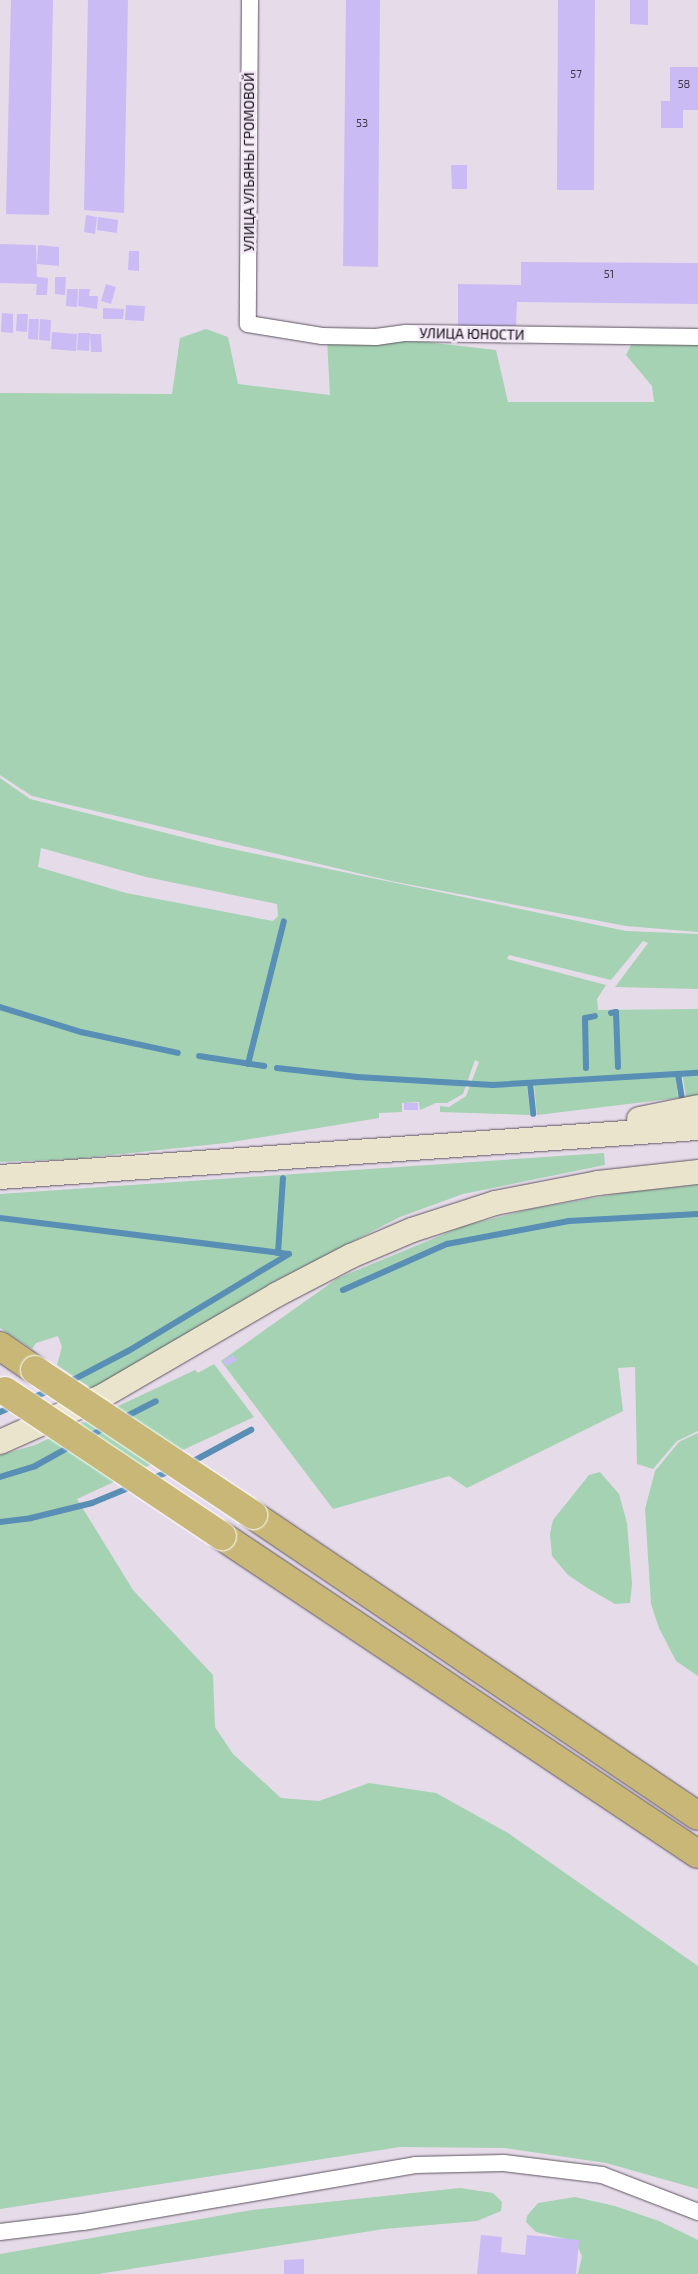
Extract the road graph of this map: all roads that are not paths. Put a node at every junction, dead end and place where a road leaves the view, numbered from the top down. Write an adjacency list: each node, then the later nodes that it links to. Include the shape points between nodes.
1 (250, 0): 2 (street, УЛИЦА УЛЬЯНЫ ГРОМОВОЙ)
2 (248, 324): 3 (street, УЛИЦА ЮНОСТИ, via 322,336 376,337 406,333)
3 (698, 337)
4 (698, 1107): 6 (main road)
5 (698, 1128): 6 (main road)
6 (552, 1138): 8 (main road)
7 (698, 1172): 11 (main road, via 588,1184 495,1203 412,1230 351,1256 276,1295 101,1398)
8 (0, 1178)
9 (0, 1346): 12 (highway, bridge)
10 (2, 1389): 13 (highway, bridge)
11 (0, 1442)
12 (698, 1816)
13 (698, 1854)
14 (698, 2212): 15 (street, via 602,2175 504,2164 415,2165 83,2222)
15 (0, 2232)

